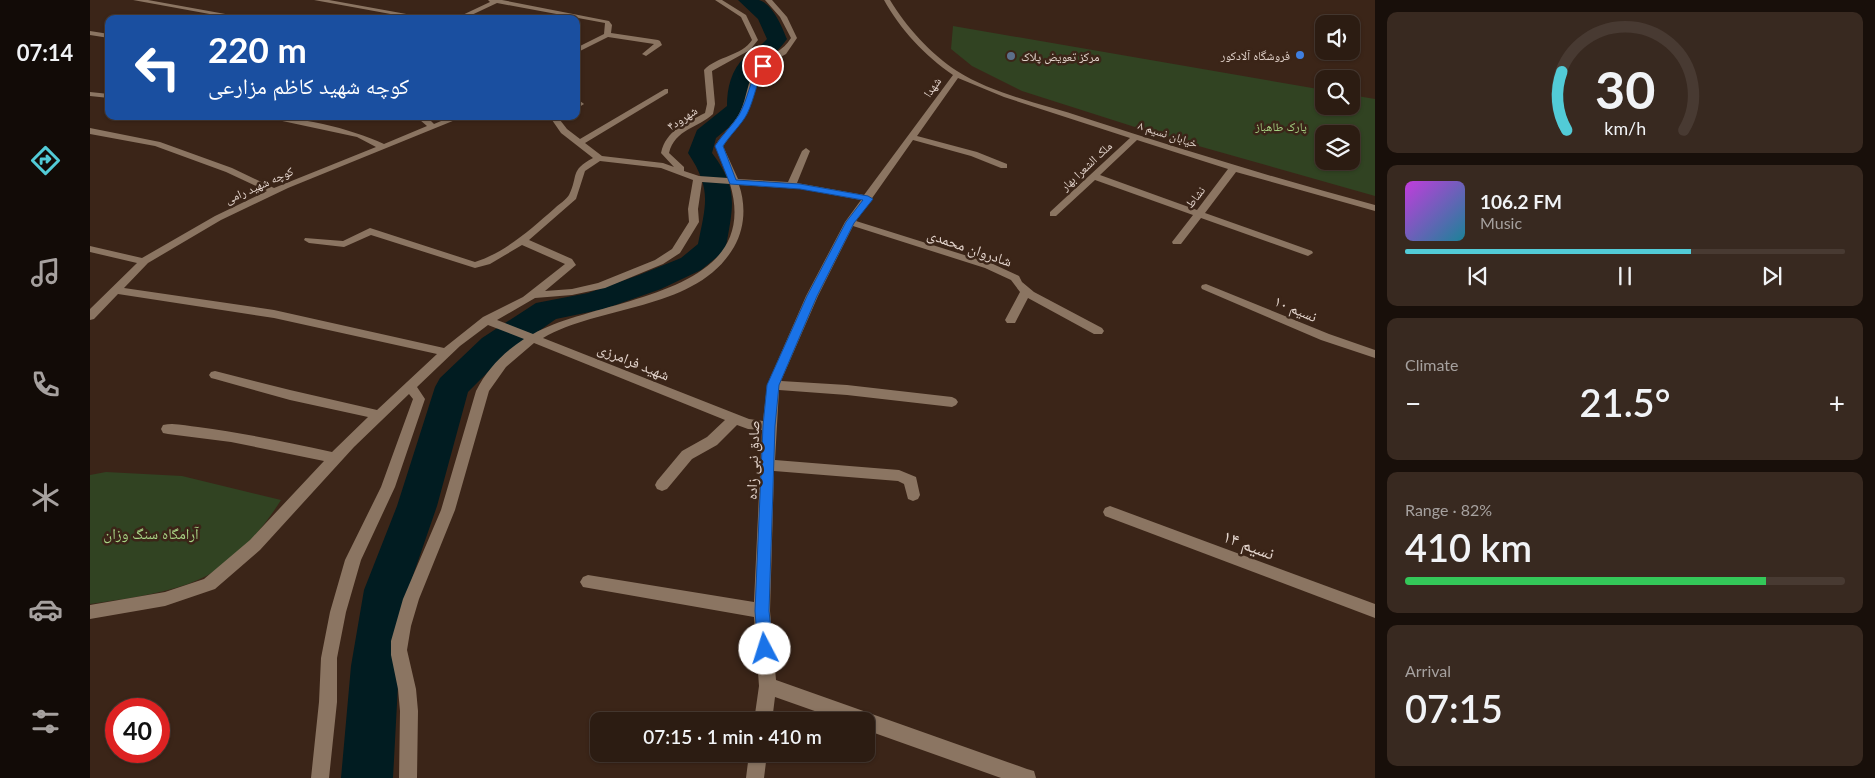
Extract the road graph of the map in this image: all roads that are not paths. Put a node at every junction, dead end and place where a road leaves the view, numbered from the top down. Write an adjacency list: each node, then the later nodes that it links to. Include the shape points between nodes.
1 (136, 0): 7 (street)
2 (317, 0): 8 (street)
3 (496, 0): 9 (street); 10 (street)
4 (718, 0): 35 (street, شهرود۴, via 744,16 756,40 752,47 708,70 709,114 675,134 667,143 665,152)
5 (768, 0): 38 (street, via 789,26 794,38 788,50 763,66 756,76 743,114 719,146)
6 (887, 0): 17 (street, شهدا, via 902,23)
7 (226, 15)
8 (407, 15)
9 (465, 15)
10 (572, 15)
11 (580, 17): 14 (street, via 607,22 610,28)
12 (90, 33): 13 (street)
13 (105, 35)
14 (607, 35): 15 (street); 16 (street, via 658,42)
15 (580, 49)
16 (646, 54)
17 (957, 74): 27 (street, خیابان نسیم ۸, via 1008,95); 28 (street, شهدا)
18 (665, 92): 29 (street)
19 (90, 94): 20 (street)
20 (105, 96)
21 (283, 120): 30 (street, via 358,135)
22 (425, 120): 25 (street)
23 (452, 120): 25 (street, کوچه شهید رامی)
24 (556, 120): 29 (street)
25 (433, 128): 30 (street, کوچه شهید رامی)
26 (90, 131): 40 (street, via 157,144 229,170)
27 (1136, 137): 34 (street, خیابان نسیم ۸); 36 (street, ملک الشعرا بهار)
28 (911, 138): 33 (street, via 974,154); 41 (street, شهدا)
29 (579, 144): 32 (street)
30 (384, 147): 40 (street, کوچه شهید رامی)
31 (806, 151): 39 (street)
32 (599, 158): 35 (street, via 663,166); 47 (street, via 577,174 573,198)
33 (1004, 166)
34 (1234, 168): 42 (street, خیابان نسیم ۸); 44 (street, نشاط)
35 (686, 174): 37 (street)
36 (1094, 176): 43 (street, ملک الشعرا بهار); 44 (street)
37 (698, 179): 38 (street); 55 (street, via 694,222 676,251 659,262 601,286)
38 (732, 182): 39 (street); 60 (street, via 739,202 737,233 731,248 715,266 690,283 652,298 572,321)
39 (791, 186): 41 (street, via 836,191)
40 (274, 191): 51 (street, کوچه شهید رامی, via 218,218)
41 (868, 199): 45 (street, صادق نبی زاده)
42 (1375, 208)
43 (1053, 214)
44 (1199, 214): 48 (street, نشاط); 50 (street)
45 (850, 222): 54 (street, شادروان محمدی, via 989,266 1015,278); 65 (street, صادق نبی زاده, via 812,296)
46 (309, 240): 47 (street, via 344,244 370,231 475,265 488,263)
47 (520, 240): 55 (street, via 572,265)
48 (1177, 242)
49 (90, 249): 51 (street)
50 (1308, 253)
51 (144, 261): 53 (street, کوچه شهید رامی)
52 (1206, 287): 62 (street, نسیم ۱۰, via 1325,337)
53 (115, 290): 56 (street, کوچه شهید رامی); 61 (street, via 274,314)
54 (1026, 291): 58 (street); 59 (street, شادروان محمدی)
55 (533, 295): 57 (street)
56 (90, 316)
57 (487, 320): 60 (street, شهید فرامرزی); 61 (street)
58 (1011, 320)
59 (1098, 331)
60 (534, 339): 68 (street, شهید فرامرزی); 84 (street, via 510,356 488,379 444,522 407,610 398,647 410,716)
61 (446, 352): 64 (street)
62 (1375, 354)
63 (215, 375): 67 (street)
64 (409, 385): 67 (street); 83 (street, via 420,400 388,487 353,560 338,612 329,658)
65 (773, 385): 66 (street); 69 (street, صادق نبی زاده)
66 (952, 402)
67 (379, 415): 71 (street)
68 (735, 419): 69 (street, شهید فرامرزی); 73 (street, via 712,441 687,455)
69 (769, 426): 72 (street, صادق نبی زاده)
70 (168, 429): 71 (street, via 240,438)
71 (335, 458): 79 (street, via 255,545 209,584 165,599)
72 (769, 465): 74 (street, via 899,476 911,481); 77 (street, صادق نبی زاده)
73 (662, 485)
74 (912, 495)
75 (1110, 512): 78 (street, نسیم ۱۴)
76 (588, 582): 77 (street)
77 (762, 611): 80 (street, صادق نبی زاده)
78 (1375, 611)
79 (90, 612)
80 (768, 686): 81 (street, صادق نبی زاده); 86 (street)
81 (764, 712)
82 (757, 762): 85 (street)
83 (320, 778)
84 (408, 778)
85 (755, 778)
86 (1028, 778)

